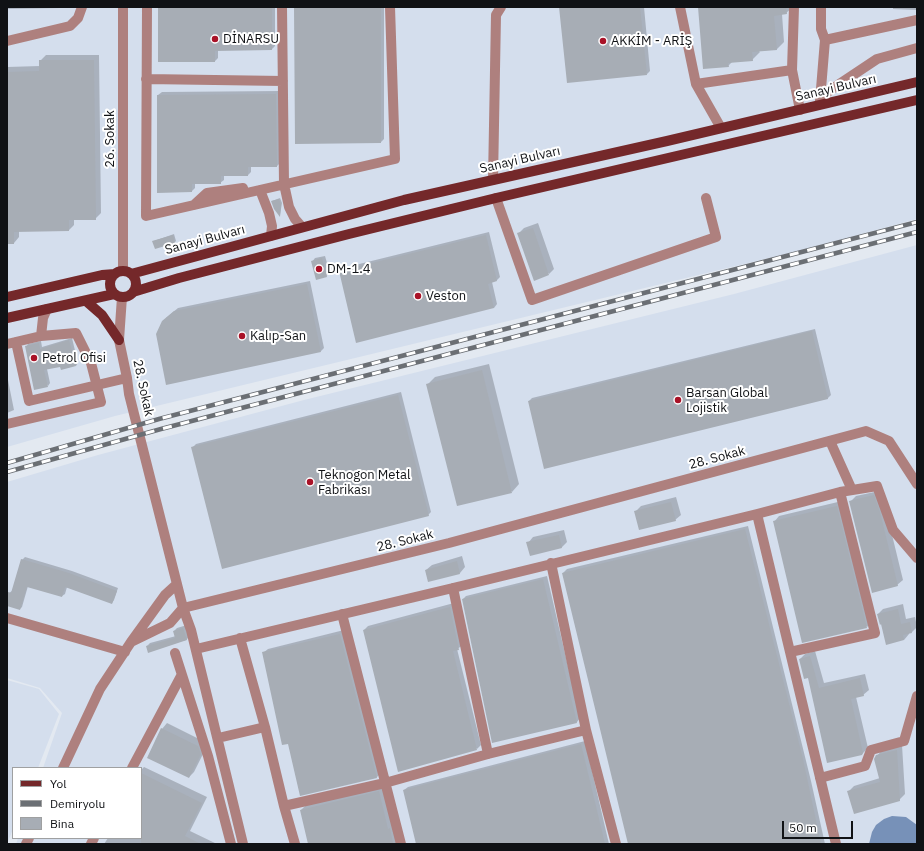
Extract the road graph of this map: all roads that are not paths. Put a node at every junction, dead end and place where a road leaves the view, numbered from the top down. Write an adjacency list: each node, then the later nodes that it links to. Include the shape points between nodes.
1 (82, 7): 12 (street, via 78,18 70,26)
2 (123, 7): 30 (street, 26. Sokak)
3 (147, 7): 15 (street)
4 (282, 7): 16 (street)
5 (390, 7): 24 (street, via 394,159)
6 (501, 7): 23 (street, via 496,15)
7 (680, 7): 18 (street)
8 (794, 7): 14 (street)
9 (821, 7): 11 (street, via 821,29)
10 (917, 20): 11 (street)
11 (825, 40): 20 (street)
12 (7, 41)
13 (917, 48): 20 (street, via 877,59)
14 (792, 70): 18 (street); 21 (street)
15 (146, 80): 16 (street); 25 (street, via 146,216 194,205 207,192 248,188)
16 (283, 81): 24 (street)
17 (917, 82): 20 (main road, Sanayi Bulvarı)
18 (696, 84): 22 (street)
19 (917, 100): 26 (main road)
20 (820, 101): 21 (main road, Sanayi Bulvarı)
21 (800, 110): 22 (main road, Sanayi Bulvarı)
22 (721, 128): 23 (main road, Sanayi Bulvarı)
23 (492, 180): 28 (main road, Sanayi Bulvarı)
24 (284, 184): 25 (street); 28 (street, via 289,207)
25 (259, 190): 29 (street, via 271,219)
26 (496, 198): 27 (street, via 532,300 716,237); 31 (main road, via 179,278)
27 (706, 198)
28 (302, 227): 29 (main road, Sanayi Bulvarı)
29 (271, 236): 30 (main road, Sanayi Bulvarı)
30 (123, 273): 31 (main road, via 134,277 136,285); 32 (main road, via 110,282); 33 (main road, Sanayi Bulvarı, via 102,275)
31 (133, 292): 32 (main road, via 126,297)
32 (118, 296): 34 (main road); 38 (street, 28. Sokak)
33 (7, 297)
34 (86, 300): 35 (main road); 38 (main road, via 102,315)
35 (47, 309): 36 (main road); 37 (street)
36 (7, 318)
37 (41, 336): 39 (street); 41 (street, via 76,333 91,363)
38 (119, 340): 40 (street, 28. Sokak)
39 (11, 343): 41 (street, via 29,401)
40 (127, 378): 41 (street); 50 (street, 28. Sokak)
41 (97, 385): 42 (street, via 100,402)
42 (7, 424)
43 (830, 441): 44 (street, 28. Sokak, via 866,431 889,441); 45 (street); 52 (street, 28. Sokak, via 449,543)
44 (917, 484)
45 (852, 490): 46 (street); 48 (street, via 877,486 893,530)
46 (840, 492): 47 (street); 59 (street, via 875,633)
47 (757, 514): 49 (street); 59 (street)
48 (917, 558)
49 (551, 564): 51 (street); 64 (street)
50 (177, 584): 52 (street, 28. Sokak); 56 (street, via 164,595)
51 (453, 588): 53 (street); 66 (street)
52 (183, 608): 56 (street, via 170,623); 57 (street)
53 (342, 614): 55 (street); 70 (street)
54 (7, 618): 58 (street)
55 (240, 638): 57 (street); 63 (street)
56 (131, 642): 58 (street)
57 (196, 649): 65 (street)
58 (125, 652): 67 (street, via 100,689)
59 (790, 652): 69 (street)
60 (175, 653): 61 (street)
61 (181, 676): 68 (street); 72 (street, via 208,756)
62 (917, 696): 69 (street, via 904,741 871,750 865,766)
63 (265, 727): 65 (street); 71 (street)
64 (586, 730): 66 (street); 76 (street)
65 (218, 738): 73 (street)
66 (488, 754): 70 (street)
67 (63, 767)
68 (133, 767)
69 (820, 778): 77 (street)
70 (385, 783): 71 (street); 75 (street)
71 (284, 806): 74 (street)
72 (231, 844)
73 (243, 844)
74 (295, 844)
75 (401, 844)
76 (616, 844)
77 (836, 844)

